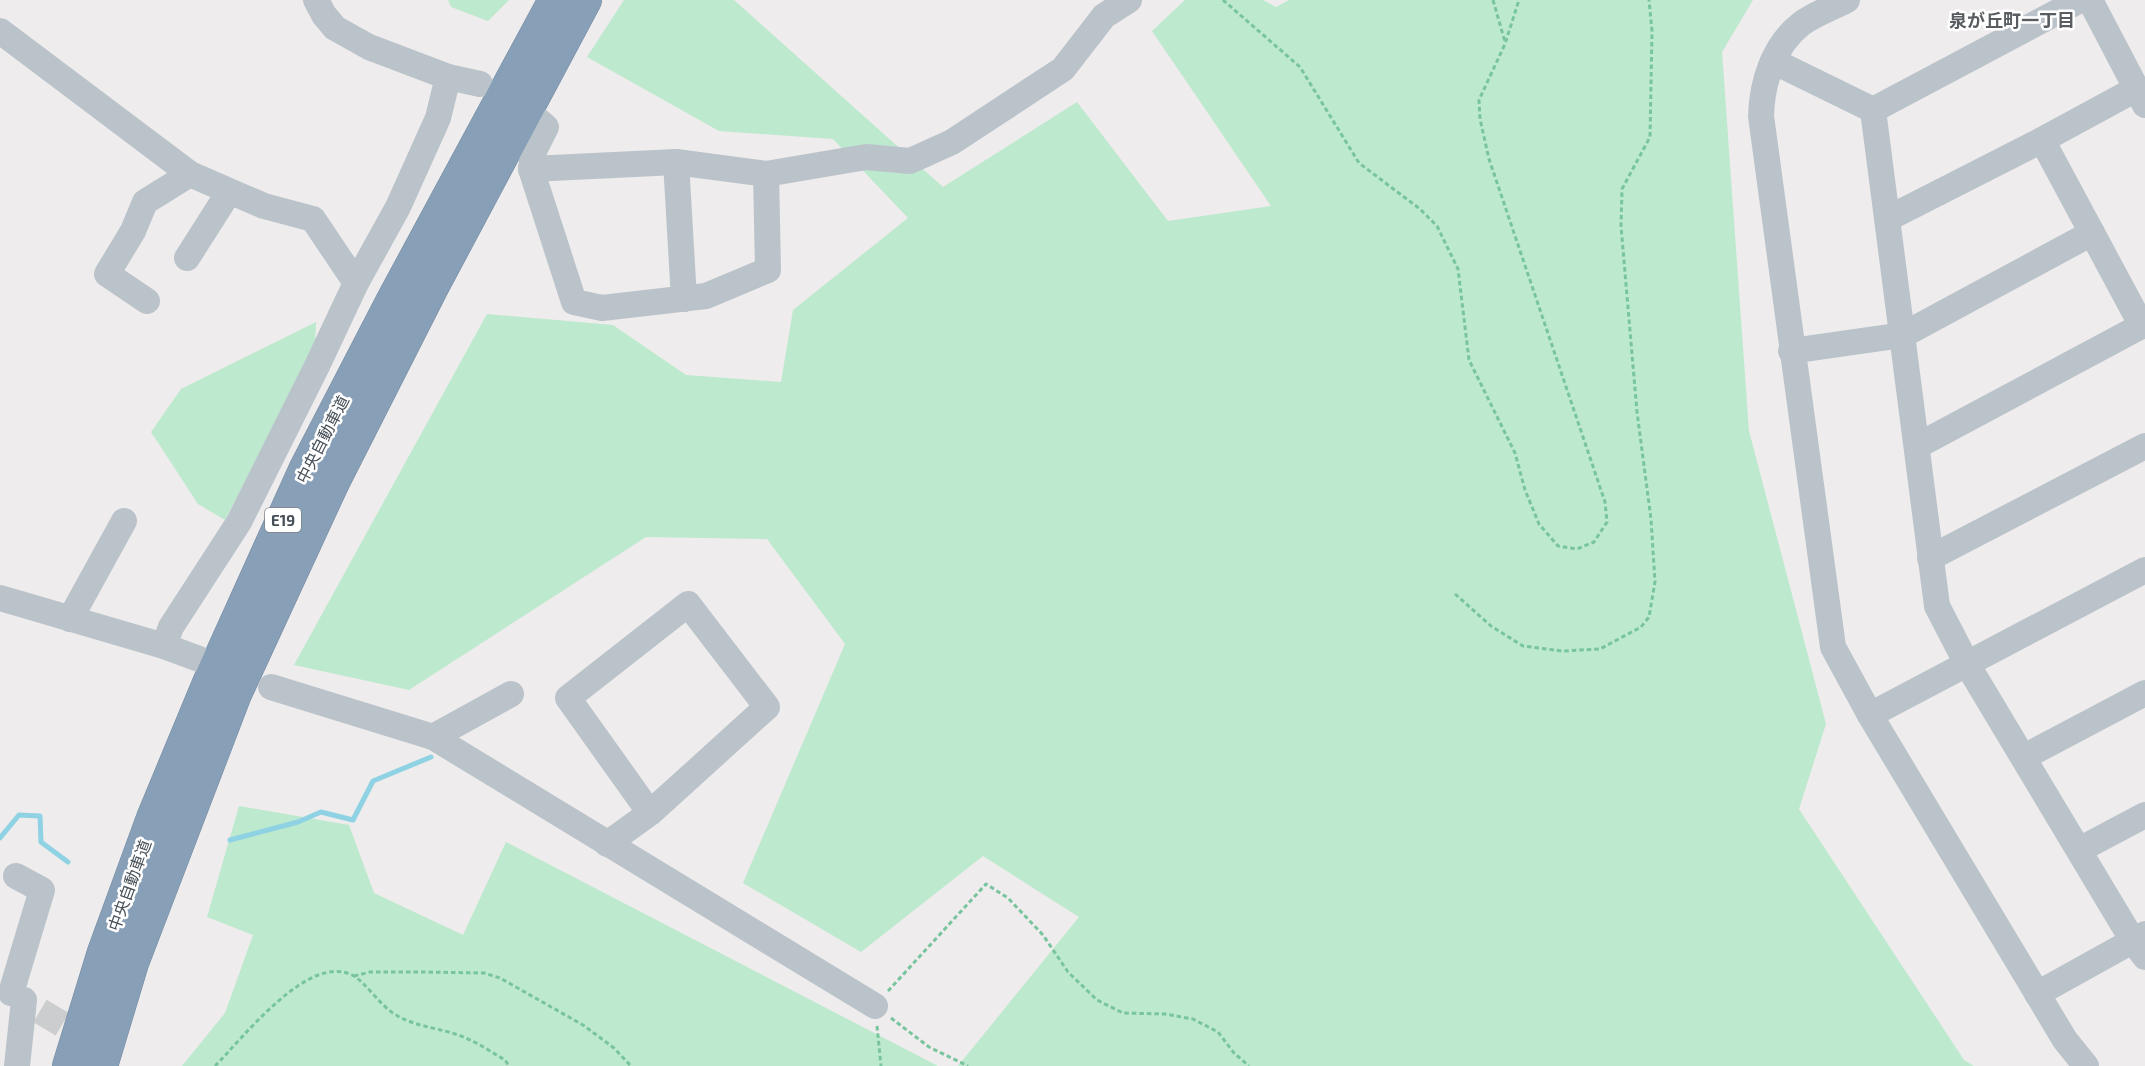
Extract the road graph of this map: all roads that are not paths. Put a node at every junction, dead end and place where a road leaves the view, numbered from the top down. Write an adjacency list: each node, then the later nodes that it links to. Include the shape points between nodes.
1 (316, 0): 10 (street, via 335,28 369,47)
2 (555, 0): 56 (highway, 中央自動車道 / E19, via 306,468 208,683 153,818 104,952)
3 (585, 0): 57 (highway, 中央自動車道 / E19, via 432,287 235,694 132,963)
4 (1129, 0): 19 (street, via 1104,16 1063,69 952,142 910,162 866,157)
5 (1847, 0): 9 (street, via 1802,24 1786,39)
6 (2080, 0): 13 (street)
7 (2090, 0): 12 (street)
8 (0, 31): 18 (street)
9 (1773, 61): 13 (street); 29 (street, via 1761,98 1761,116)
10 (448, 77): 11 (street); 24 (street, via 438,118 398,207)
11 (480, 84)
12 (2141, 97): 15 (street)
13 (1873, 110): 21 (street)
14 (534, 117): 17 (street, via 546,127 532,153)
15 (2042, 140): 21 (street); 22 (street)
16 (675, 162): 17 (street); 19 (street); 25 (street)
17 (531, 169): 25 (street, via 574,302 602,308)
18 (190, 174): 20 (street); 26 (street, via 145,202 107,274)
19 (766, 174): 25 (street, via 768,270 706,296)
20 (229, 192): 23 (street); 24 (street, via 313,219)
21 (1887, 219): 28 (street)
22 (2092, 233): 27 (street); 28 (street)
23 (187, 258)
24 (356, 283): 37 (street, via 238,522 171,627)
25 (684, 299)
26 (147, 301)
27 (2143, 325): 30 (street)
28 (1903, 335): 29 (street); 30 (street)
29 (1791, 351): 43 (street, via 1833,647)
30 (1917, 446): 33 (street)
31 (2145, 446): 33 (street)
32 (124, 521): 36 (street)
33 (1930, 558): 39 (street, via 1937,606)
34 (2145, 570): 39 (street)
35 (0, 598): 36 (street)
36 (70, 619): 37 (street)
37 (164, 646): 38 (street)
38 (199, 659)
39 (1967, 664): 43 (street); 45 (street)
40 (272, 687): 44 (street)
41 (2145, 693): 45 (street)
42 (511, 694): 44 (street)
43 (1870, 715): 52 (street)
44 (433, 737): 48 (street)
45 (2024, 757): 49 (street)
46 (650, 813): 46 (street, via 767,707 688,604 568,698); 48 (street)
47 (2145, 815): 49 (street)
48 (607, 844): 54 (street)
49 (2079, 850): 51 (street)
50 (16, 876): 53 (street, via 42,890)
51 (2141, 944): 52 (street)
52 (2037, 994): 58 (street)
53 (19, 998): 55 (street)
54 (875, 1006)
55 (17, 1066)
56 (69, 1066)
57 (101, 1066)
58 (2086, 1066)

